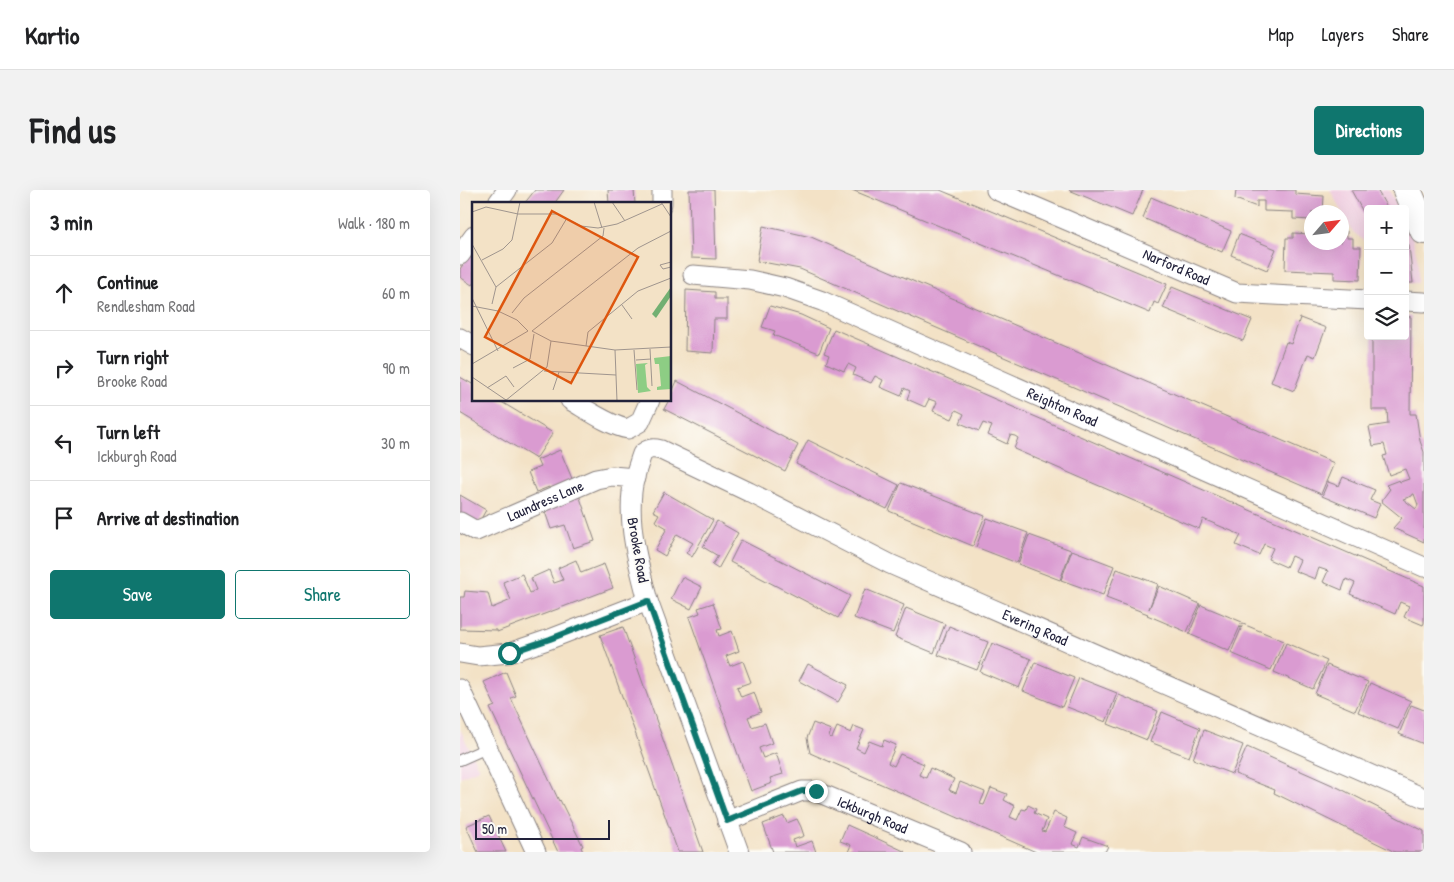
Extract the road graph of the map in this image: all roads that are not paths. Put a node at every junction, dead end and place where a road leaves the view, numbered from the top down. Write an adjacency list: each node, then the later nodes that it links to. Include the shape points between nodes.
1 (507, 190): 4 (street)
2 (996, 190): 9 (street, Narford Road, via 1237,293)
3 (1408, 190): 5 (main road)
4 (498, 202)
5 (1424, 230)
6 (472, 239): 7 (street)
7 (460, 255)
8 (692, 275): 19 (street, Reighton Road, via 750,280 822,301)
9 (1364, 300)
10 (1409, 301): 11 (street)
11 (1424, 302)
12 (460, 338): 13 (street)
13 (472, 345)
14 (572, 401): 15 (street, via 628,429 640,422)
15 (650, 401)
16 (652, 448): 17 (street, Brooke Road, via 642,454); 25 (street, Evering Road, via 749,492 890,564)
17 (634, 478): 18 (street, Laundress Lane, via 612,476 596,479 476,531); 20 (street, Brooke Road, via 632,516 638,563)
18 (460, 522)
19 (1424, 567)
20 (648, 601): 21 (street, via 509,653 478,656); 26 (street, Brooke Road)
21 (460, 653)
22 (460, 689): 23 (street)
23 (487, 748): 24 (lane); 27 (street)
24 (460, 760)
25 (1424, 798)
26 (727, 821): 28 (street, Brooke Road); 29 (street, Ickburgh Road, via 802,791 816,791)
27 (536, 852)
28 (738, 852)
29 (960, 852)

